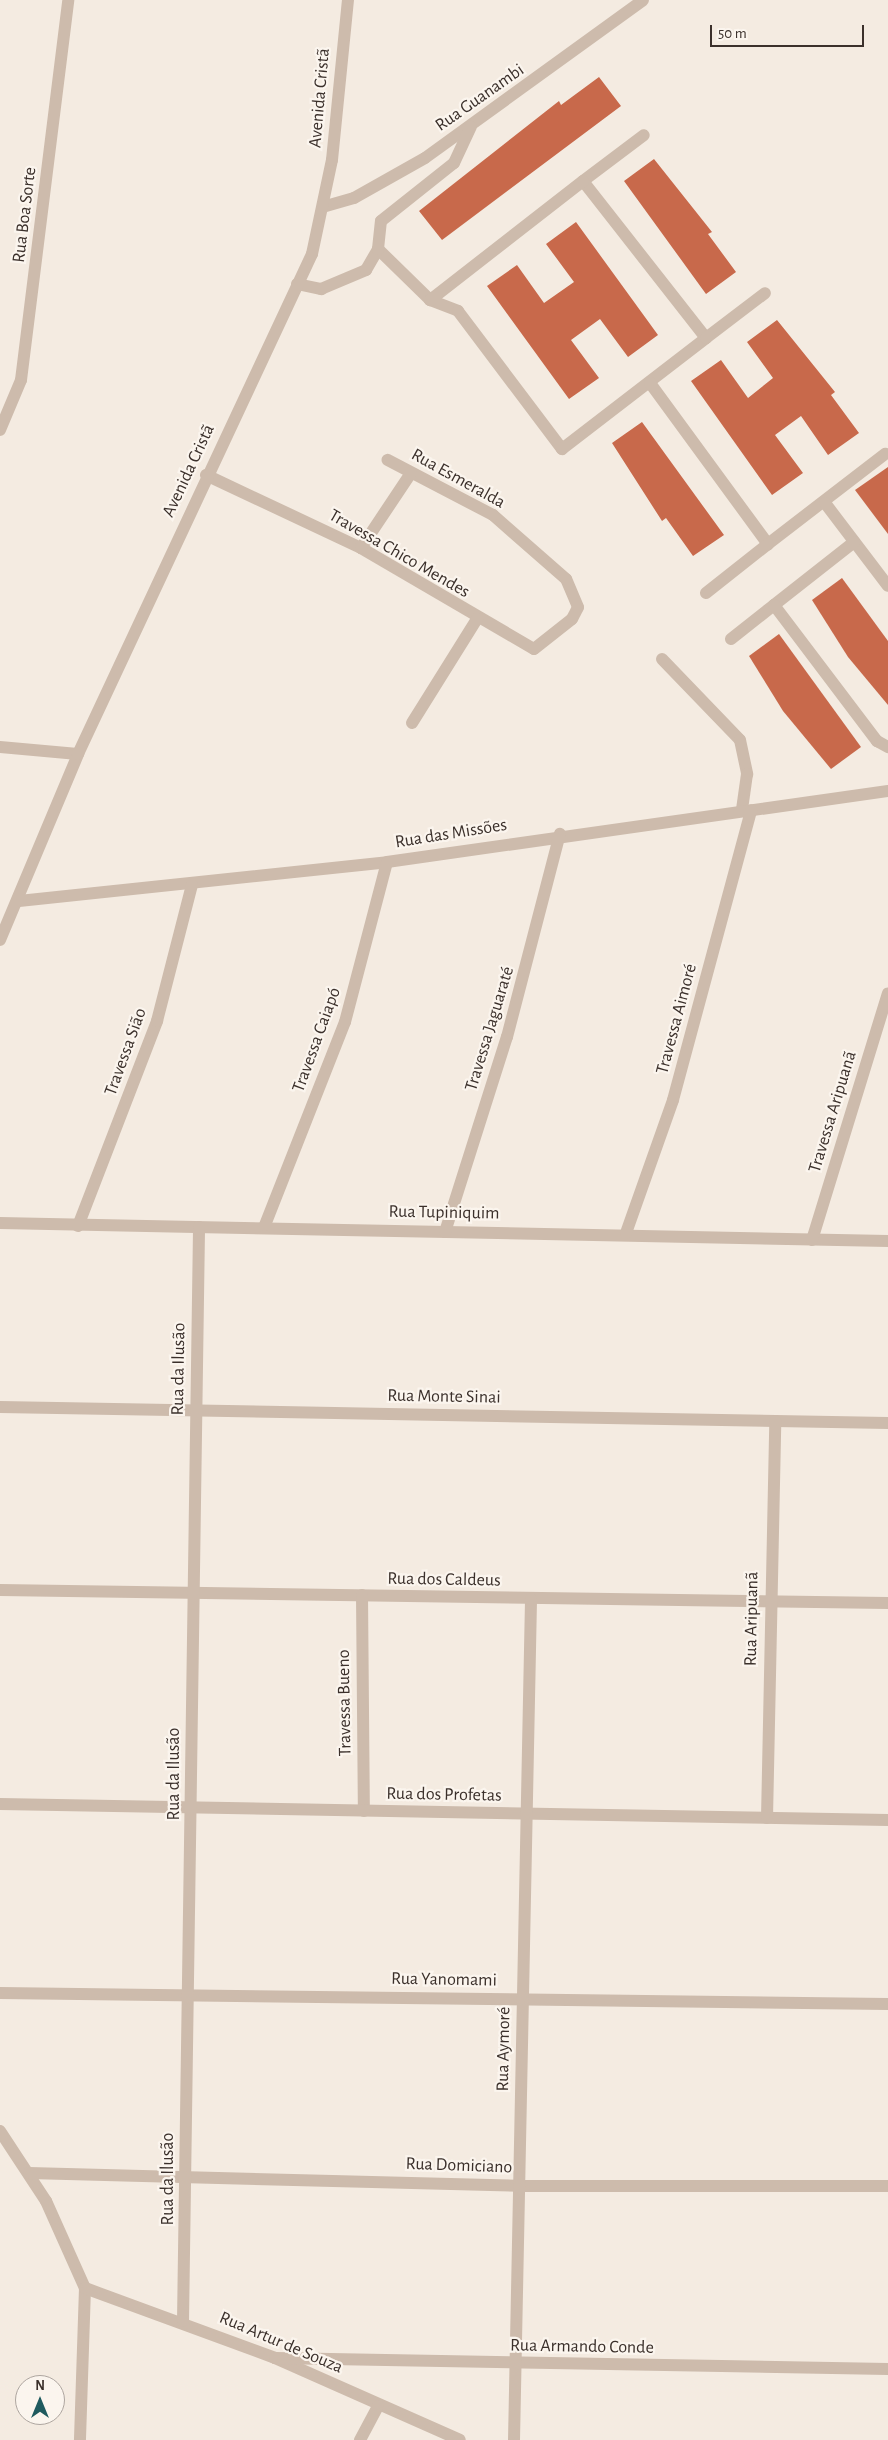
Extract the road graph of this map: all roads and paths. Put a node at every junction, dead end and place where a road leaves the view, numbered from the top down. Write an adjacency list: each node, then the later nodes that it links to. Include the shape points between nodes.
1 (68, 0): 14 (street, Rua Boa Sorte, via 22,372)
2 (348, 0): 7 (street, Avenida Cristã)
3 (643, 0): 4 (street, Rua Guanambi)
4 (472, 125): 7 (street, Rua Guanambi, via 354,198); 8 (street, via 454,163 381,221)
5 (644, 135): 6 (street)
6 (583, 181): 11 (street); 12 (street)
7 (326, 206): 9 (street, Avenida Cristã, via 312,254)
8 (378, 249): 9 (street, via 366,270 322,289); 11 (street)
9 (296, 284): 18 (street, Avenida Cristã)
10 (766, 293): 12 (street)
11 (430, 300): 13 (street, via 458,310 562,449)
12 (706, 338): 13 (street)
13 (650, 384): 21 (street)
14 (0, 430)
15 (885, 454): 19 (street)
16 (388, 460): 17 (street, Rua Esmeralda)
17 (411, 473): 22 (street); 24 (street, Rua Esmeralda, via 493,514)
18 (206, 475): 22 (street, Travessa Chico Mendes); 33 (street, Avenida Cristã)
19 (825, 503): 20 (street); 21 (street)
20 (854, 542): 23 (street); 26 (street)
21 (768, 544): 25 (street)
22 (361, 548): 27 (street, Travessa Chico Mendes)
23 (888, 586)
24 (575, 593): 27 (street, Travessa Chico Mendes, via 578,607 572,619 544,645 534,649)
25 (706, 593)
26 (774, 604): 28 (street); 32 (street, via 877,741)
27 (477, 619): 30 (street)
28 (731, 639)
29 (662, 659): 35 (street, Travessa Aimoré, via 740,740 747,774)
30 (412, 723)
31 (0, 747): 33 (street)
32 (888, 747)
33 (78, 754): 39 (street, Avenida Cristã)
34 (888, 791): 35 (street, Rua das Missões)
35 (746, 811): 36 (street, Rua das Missões); 47 (street, Travessa Aimoré, via 673,1100)
36 (560, 834): 37 (street, Rua das Missões); 46 (street, Travessa Jaguaraté, via 508,1037)
37 (387, 862): 38 (street, Rua das Missões); 43 (street, Travessa Caiapó, via 345,1022)
38 (192, 885): 39 (street, Rua das Missões); 44 (street, Travessa Sião, via 157,1021)
39 (19, 900): 40 (street, Avenida Cristã)
40 (0, 940)
41 (888, 993): 48 (street, Travessa Aripuanã)
42 (0, 1223): 44 (street, Rua Tupiniquim)
43 (265, 1225): 45 (street, Rua Tupiniquim); 46 (street, Rua Tupiniquim)
44 (78, 1226): 45 (street, Rua Tupiniquim)
45 (199, 1227): 51 (street, Rua da Ilusão)
46 (445, 1232): 47 (street, Rua Tupiniquim)
47 (626, 1233): 48 (street, Rua Tupiniquim)
48 (812, 1240): 49 (street, Rua Tupiniquim)
49 (888, 1241)
50 (0, 1406): 51 (street, Rua Monte Sinai)
51 (196, 1410): 52 (street, Rua Monte Sinai); 55 (street, Rua da Ilusão)
52 (775, 1421): 53 (street, Rua Monte Sinai); 59 (street, Rua Aripuanã)
53 (888, 1423)
54 (0, 1590): 55 (street, Rua dos Caldeus)
55 (191, 1592): 56 (street, Rua dos Caldeus); 61 (street, Rua da Ilusão)
56 (362, 1595): 57 (street, Rua dos Caldeus); 62 (street, Travessa Bueno)
57 (531, 1599): 59 (street, Rua dos Caldeus); 63 (street, Rua Aymoré)
58 (888, 1603): 59 (street, Rua dos Caldeus)
59 (769, 1604): 64 (street, Rua Aripuanã)
60 (0, 1804): 61 (street, Rua dos Profetas)
61 (192, 1808): 62 (street, Rua dos Profetas); 67 (street, Rua da Ilusão)
62 (364, 1811): 63 (street, Rua dos Profetas)
63 (526, 1814): 64 (street, Rua dos Profetas); 68 (street, Rua Aymoré)
64 (767, 1818): 65 (street, Rua dos Profetas)
65 (888, 1820)
66 (0, 1993): 67 (street, Rua Yanomami)
67 (187, 1994): 68 (street, Rua Yanomami); 72 (street, Rua da Ilusão)
68 (523, 1998): 69 (street, Rua Yanomami); 73 (street, Rua Aymoré)
69 (888, 2004)
70 (0, 2131): 71 (street)
71 (29, 2173): 72 (street, Rua Domiciano); 75 (street)
72 (185, 2175): 73 (street, Rua Domiciano); 76 (street, Rua da Ilusão)
73 (519, 2186): 74 (street, Rua Domiciano); 78 (street, Rua Aymoré)
74 (888, 2186)
75 (85, 2288): 76 (street, Rua Artur de Souza); 81 (street)
76 (183, 2321): 77 (street, Rua Artur de Souza)
77 (275, 2358): 78 (street, Rua Armando Conde); 80 (street, Rua Artur de Souza)
78 (515, 2363): 79 (street, Rua Armando Conde); 84 (street, Rua Aymoré)
79 (888, 2369)
80 (378, 2406): 82 (street); 83 (street, Rua Artur de Souza)
81 (80, 2440)
82 (360, 2440)
83 (460, 2440)
84 (514, 2440)

